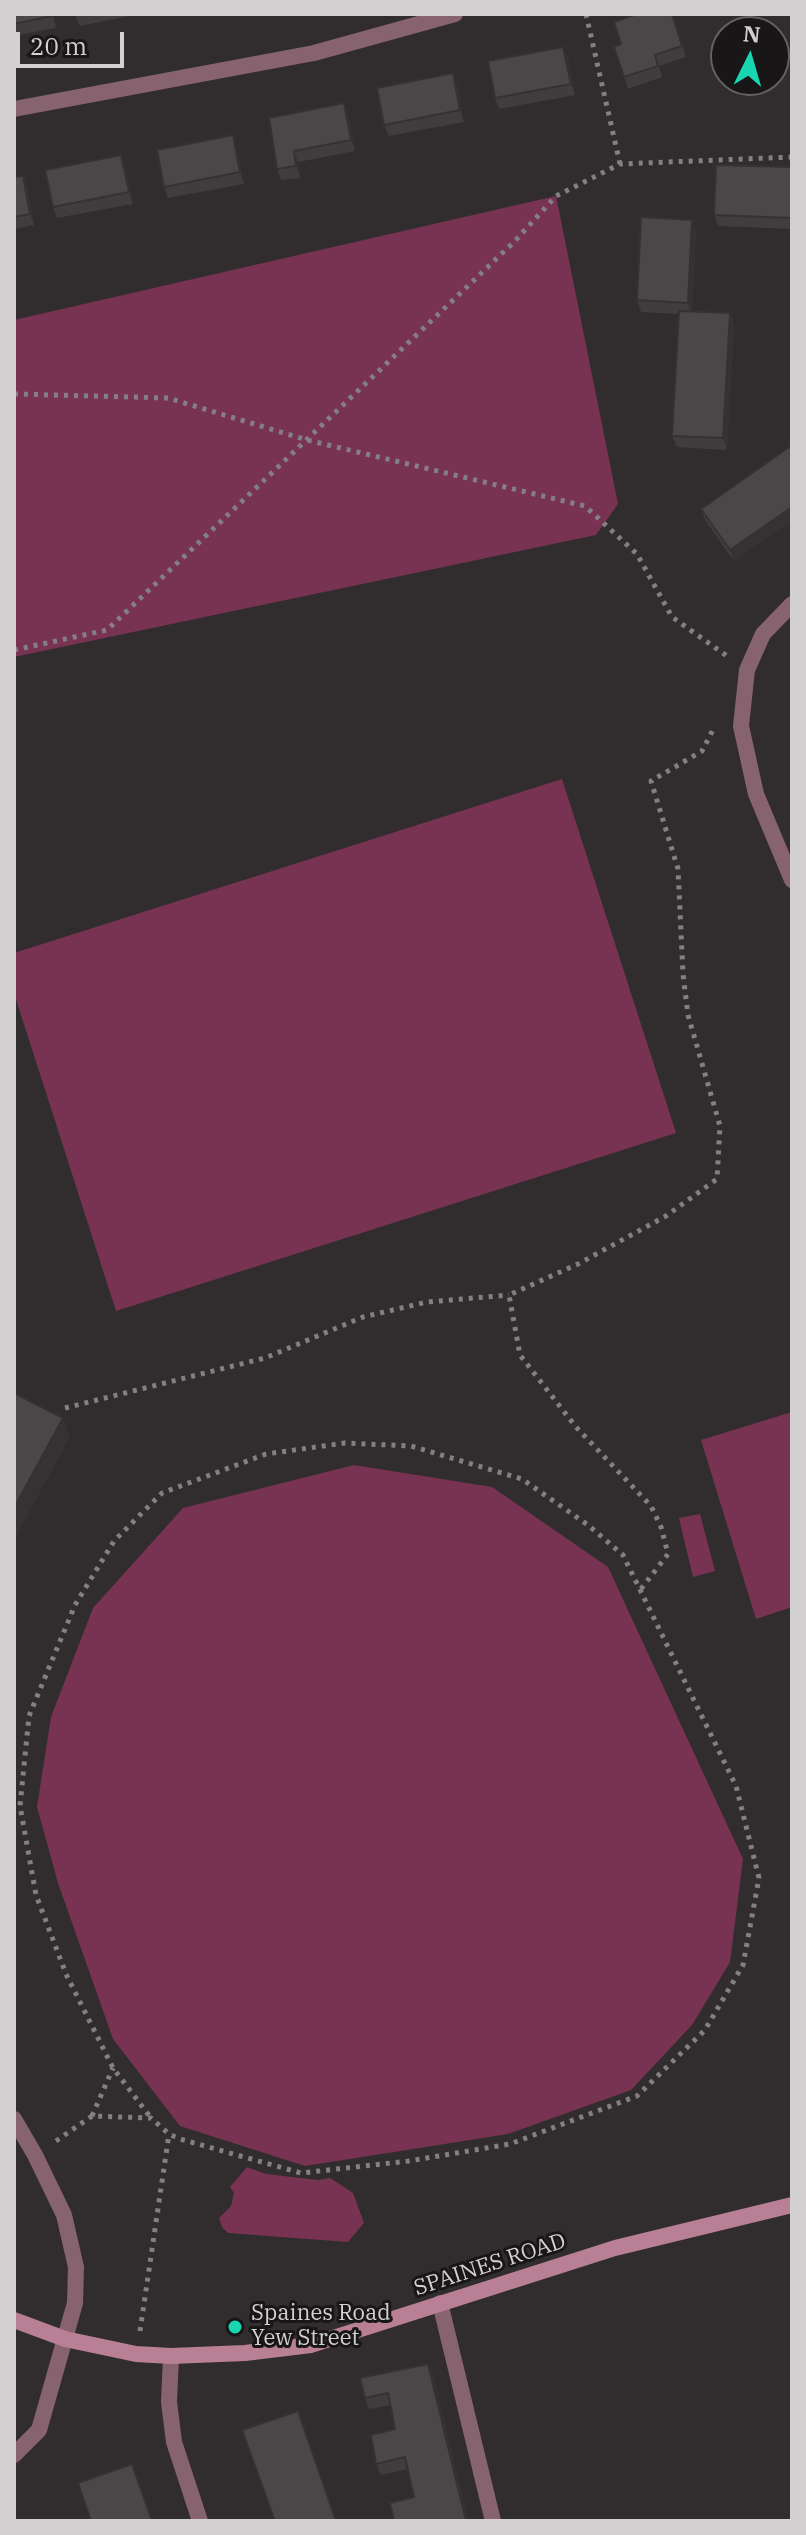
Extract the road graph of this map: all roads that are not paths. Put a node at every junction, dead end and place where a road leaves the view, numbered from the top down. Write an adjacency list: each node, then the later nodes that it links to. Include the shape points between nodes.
1 (454, 14): 2 (street, via 314,53)
2 (14, 109)
3 (792, 604): 4 (street, via 763,634 747,670 741,726 756,794)
4 (792, 880)
5 (14, 2119): 9 (street, via 64,2215 76,2267 75,2303)
6 (792, 2205): 7 (street, SPAINES ROAD, via 615,2248)
7 (440, 2303): 10 (street, SPAINES ROAD, via 311,2345); 13 (street)
8 (14, 2320): 9 (street, SPAINES ROAD)
9 (65, 2339): 10 (street, SPAINES ROAD, via 116,2352); 11 (street, via 39,2430)
10 (171, 2356): 12 (street, via 174,2442)
11 (14, 2455)
12 (200, 2521)
13 (493, 2521)

